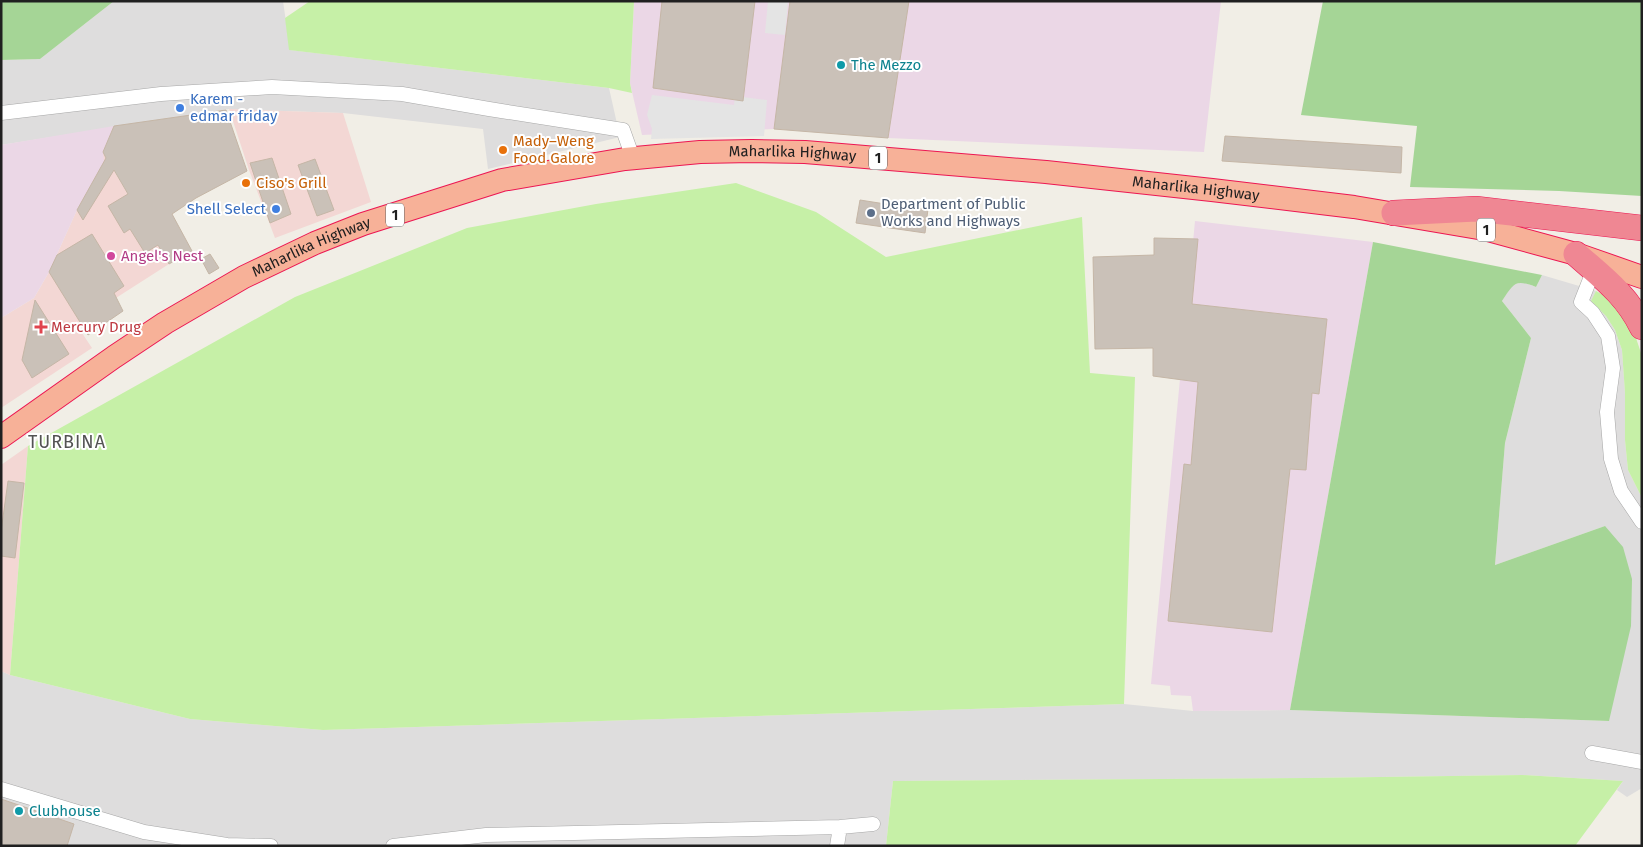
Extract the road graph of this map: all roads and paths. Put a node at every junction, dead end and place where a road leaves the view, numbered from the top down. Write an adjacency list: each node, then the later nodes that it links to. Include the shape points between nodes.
1 (1, 113): 2 (street, via 161,94 272,87 402,94 623,130)
2 (633, 158): 3 (highway, Maharlika Highway / 1, via 752,150 805,152 1046,172); 8 (highway, Maharlika Highway / 1, via 502,180 363,224 315,243 244,277 165,323)
3 (1394, 213): 4 (highway, via 1476,210); 5 (highway, Maharlika Highway / 1, via 1484,229)
4 (1642, 228)
5 (1585, 262): 6 (highway, Maharlika Highway / 1); 7 (highway, via 1623,296); 9 (street, via 1581,302 1594,313 1608,336 1613,368 1607,412 1611,459 1621,491)
6 (1642, 277)
7 (1642, 327)
8 (1, 437)
9 (1642, 522)
10 (1592, 753): 11 (street)
11 (1642, 762)
12 (1, 789): 16 (street, via 144,832 227,845)
13 (873, 824): 14 (street)
14 (840, 828): 15 (street); 18 (street)
15 (487, 840): 17 (street)
16 (271, 846)
17 (393, 846)
18 (838, 846)

